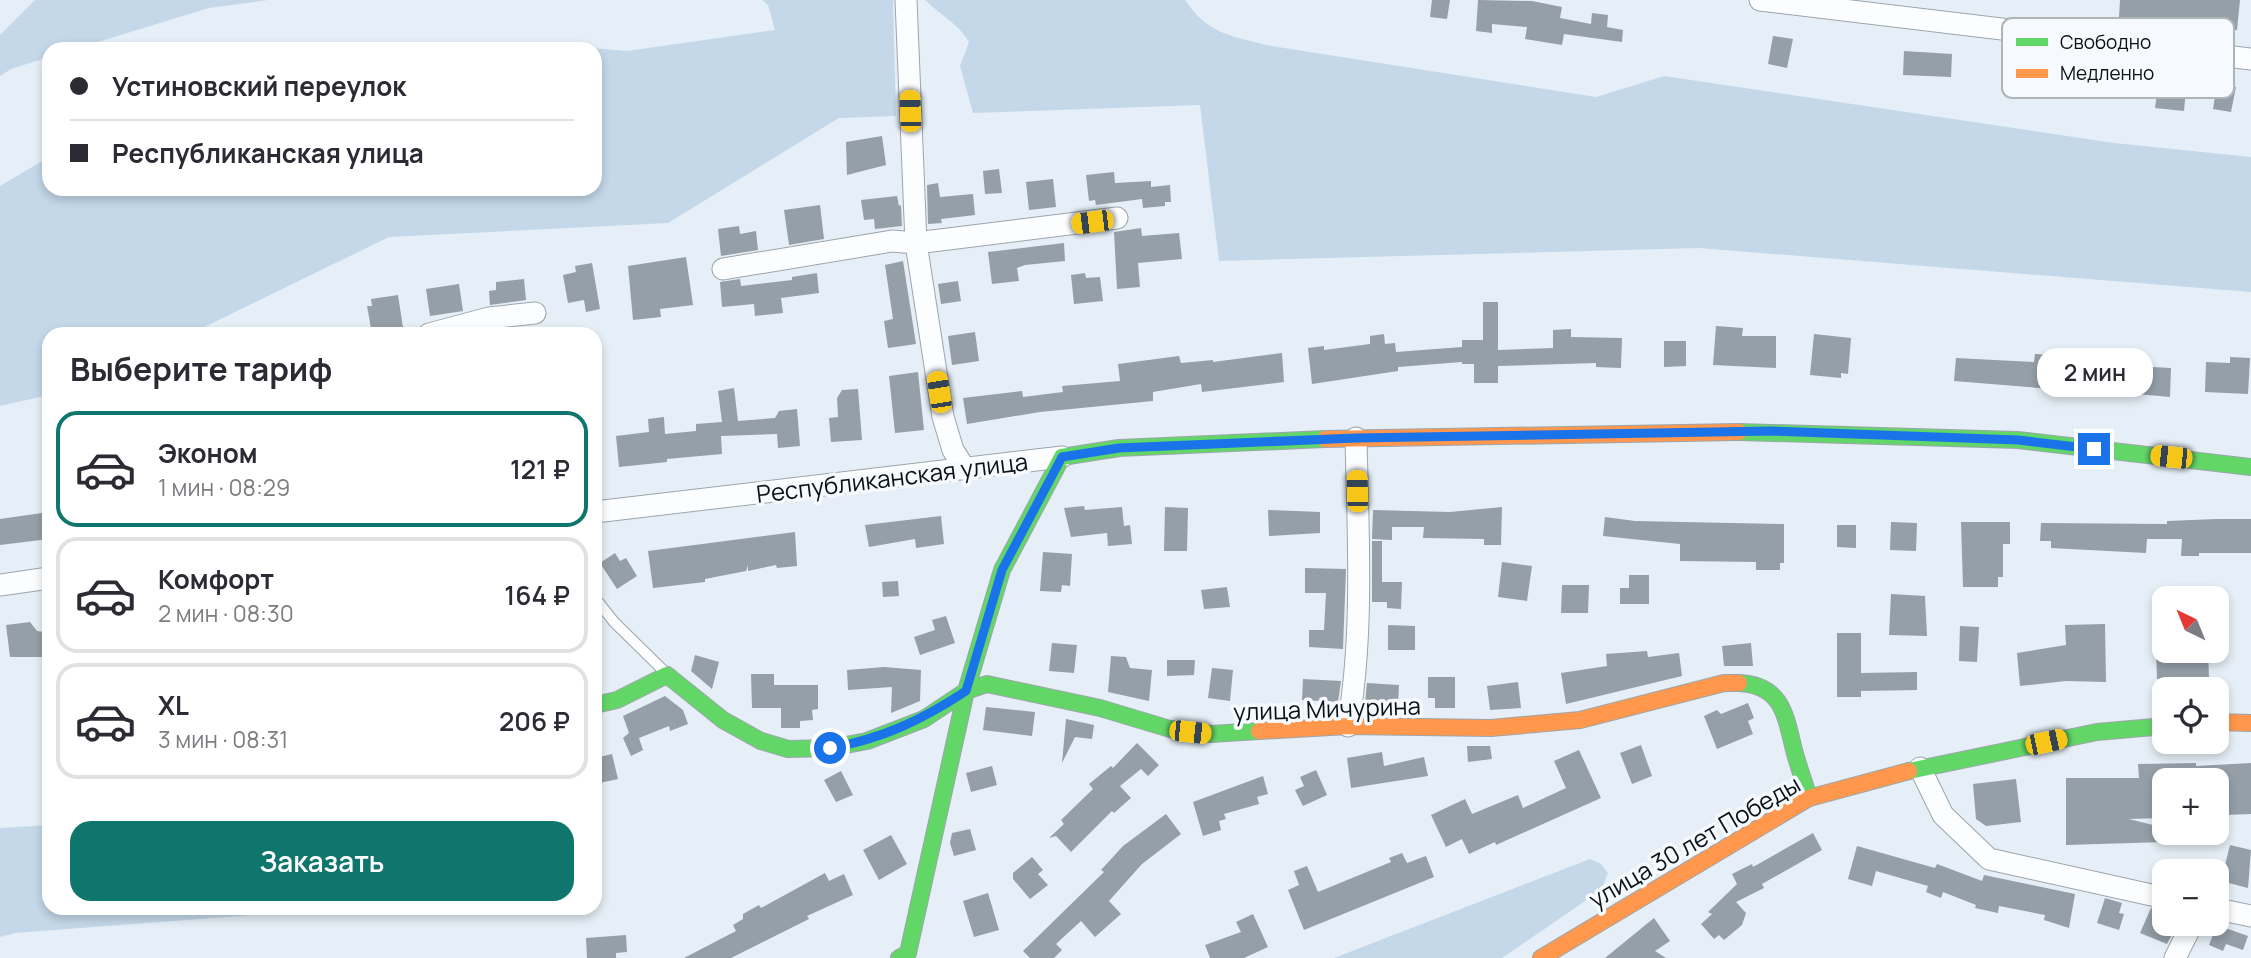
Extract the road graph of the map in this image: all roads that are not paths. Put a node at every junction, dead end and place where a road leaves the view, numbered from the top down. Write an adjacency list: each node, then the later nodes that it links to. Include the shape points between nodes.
1 (906, 0): 6 (street)
2 (1760, 0): 3 (street)
3 (1891, 9): 4 (street)
4 (2002, 24)
5 (1117, 218): 6 (street)
6 (916, 243): 7 (street, via 892,241); 13 (street, via 943,417 953,450)
7 (723, 269)
8 (536, 313): 9 (street)
9 (455, 327)
10 (1356, 438): 11 (street, Республиканская улица, via 1119,448); 12 (street, Республиканская улица, via 1771,431 2018,440); 23 (street, via 1359,572)
11 (1062, 457): 13 (street, Республиканская улица); 19 (street, via 1002,570)
12 (2251, 467)
13 (965, 469): 14 (street, Республиканская улица)
14 (602, 511)
15 (42, 580): 16 (street)
16 (0, 585)
17 (602, 607): 18 (lane)
18 (667, 675): 19 (street, via 723,720 761,741 788,749 867,741 924,719); 20 (street)
19 (966, 691): 23 (street, улица Мичурина, via 987,684 1100,708 1170,729 1211,734); 32 (street)
20 (602, 703)
21 (2229, 722): 22 (street)
22 (2251, 723)
23 (1348, 726): 26 (street, улица Мичурина, via 1491,728 1580,720 1724,683 1758,684 1788,716)
24 (2152, 727): 25 (street, улица 30 лет Победы, via 2097,732)
25 (1920, 768): 26 (street, улица 30 лет Победы); 27 (street, via 1942,815 1989,859)
26 (1809, 798): 31 (street, улица 30 лет Победы)
27 (2152, 895)
28 (2229, 911): 29 (street)
29 (2251, 916)
30 (2186, 936): 34 (street)
31 (1567, 951): 33 (street, улица 30 лет Победы)
32 (906, 956)
33 (1541, 958)
34 (2175, 958)

